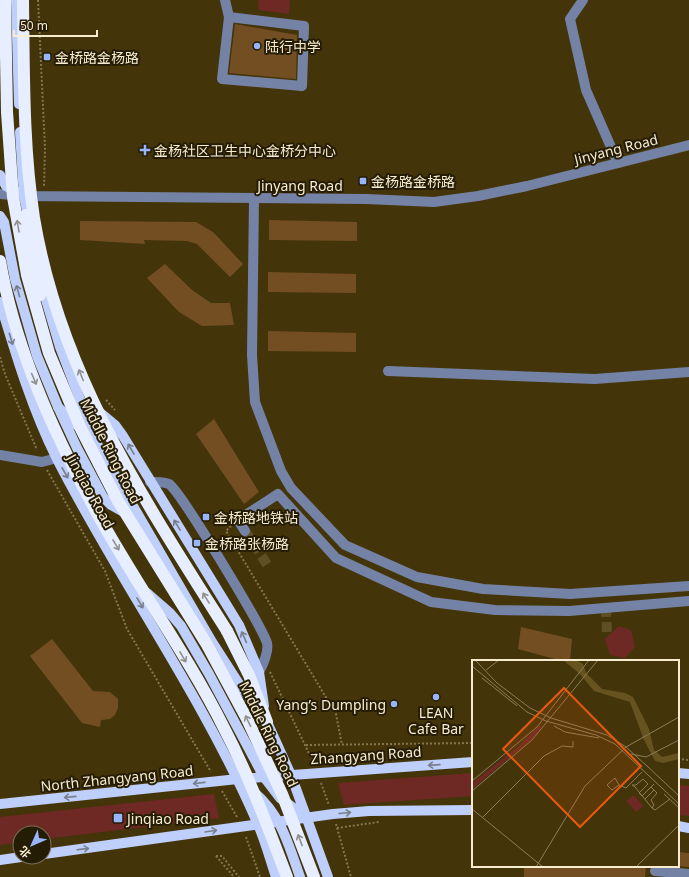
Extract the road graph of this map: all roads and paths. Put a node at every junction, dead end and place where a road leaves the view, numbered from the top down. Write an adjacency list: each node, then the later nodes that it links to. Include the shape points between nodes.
1 (5, 0): 23 (highway, Middle Ring Road, one-way to 1, bridge, via 49,353 27,275 13,197 7,112)
2 (16, 0): 8 (main road, Jinqiao Road)
3 (23, 0): 8 (main road, Jinqiao Road); 9 (highway, bridge)
4 (38, 0): 15 (path, via 45,148)
5 (225, 0): 7 (street)
6 (583, 0): 11 (street, via 570,19 586,90)
7 (229, 17): 7 (street, via 304,26 302,86 222,79)
8 (17, 21): 14 (main road, Jinqiao Road)
9 (24, 75): 23 (highway, bridge, via 21,146 30,245 44,316); 41 (highway, one-way to 9, bridge, via 249,675 227,631 112,442 90,398 72,353 45,268 34,218 28,172)
10 (689, 145): 11 (street, Jinyang Road)
11 (618, 163): 16 (street, Jinyang Road, via 478,196 434,202 366,199)
12 (0, 175): 14 (main road, via 6,186)
13 (0, 194): 14 (street, Jinyang Road)
14 (24, 196): 15 (street, Jinyang Road); 25 (main road, Jinqiao Road, via 38,272 60,347)
15 (44, 196): 16 (street, Jinyang Road)
16 (254, 200): 37 (street, via 252,355 255,402 281,471 291,488 345,545 417,577 483,589 570,594)
17 (0, 216): 26 (main road, one-way to 17, via 37,356 15,279 4,222)
18 (0, 261): 73 (highway, one-way to 73, bridge, via 27,363 59,439 97,513 224,728 258,801)
19 (0, 302): 30 (main road, Jinqiao Road, one-way to 30, via 20,370)
20 (0, 357): 31 (path)
21 (388, 371): 22 (street, via 595,379)
22 (689, 372)
23 (64, 392): 75 (highway, Middle Ring Road, one-way to 23, bridge, via 282,794 247,719 206,643 118,501)
24 (104, 398): 27 (path)
25 (80, 399): 28 (main road, Jinqiao Road); 32 (main road, Jinqiao Road, one-way to 25, via 115,425 104,414)
26 (58, 407): 28 (main road); 34 (main road, via 103,497)
27 (119, 415)
28 (97, 444): 34 (main road, Jinqiao Road)
29 (0, 455): 31 (street)
30 (57, 458): 31 (street); 36 (main road, Jinqiao Road, one-way to 36)
31 (42, 462): 54 (path, via 106,571 127,629)
32 (150, 482): 39 (street, via 169,484 196,521 267,644); 40 (main road, Jinqiao Road, one-way to 32, via 238,625)
33 (238, 520): 35 (street); 38 (street, via 278,494 336,558 431,602 495,610 569,611); 44 (path, via 226,531 336,714)
34 (142, 523): 41 (main road, Jinqiao Road, via 216,648)
35 (245, 531)
36 (120, 570): 52 (main road, via 170,613 181,626 210,674); 53 (main road, Jinqiao Road, one-way to 53)
37 (689, 586)
38 (689, 601)
39 (264, 660): 40 (street); 43 (path)
40 (259, 672): 41 (main road, Jinqiao Road)
41 (267, 722): 51 (main road, Jinqiao Road)
42 (472, 743): 44 (path)
43 (306, 745): 44 (path); 48 (path)
44 (342, 745)
45 (679, 759): 46 (path)
46 (689, 760)
47 (472, 762): 48 (main road, Zhangyang Road, one-way to 48)
48 (317, 773): 51 (main road, Zhangyang Road); 57 (path)
49 (679, 773): 50 (main road)
50 (689, 774)
51 (291, 775): 52 (main road, Zhangyang Road); 58 (main road, Jinqiao Road)
52 (264, 777): 53 (main road, Zhangyang Road); 58 (main road, via 280,798)
53 (238, 779): 54 (main road, North Zhangyang Road); 59 (main road, via 264,801); 60 (main road, Jinqiao Road)
54 (217, 781): 55 (main road, North Zhangyang Road, one-way to 55); 62 (path)
55 (0, 804)
56 (472, 810): 57 (main road, one-way to 56)
57 (333, 814): 58 (main road); 77 (path)
58 (306, 817): 59 (main road); 76 (main road, Jinqiao Road)
59 (279, 821): 60 (main road); 74 (main road)
60 (258, 824): 62 (main road); 72 (main road, Jinqiao Road)
61 (679, 826): 63 (main road)
62 (243, 827): 64 (main road, one-way to 62); 71 (path)
63 (689, 828)
64 (52, 853)
65 (12, 858): 66 (main road)
66 (0, 860)
67 (655, 871): 68 (street)
68 (689, 874)
69 (234, 877): 70 (path, via 216,856 222,856)
70 (239, 877)
71 (260, 877)
72 (276, 877)
73 (286, 877)
74 (300, 877)
75 (314, 877)
76 (328, 877)
77 (351, 877)

